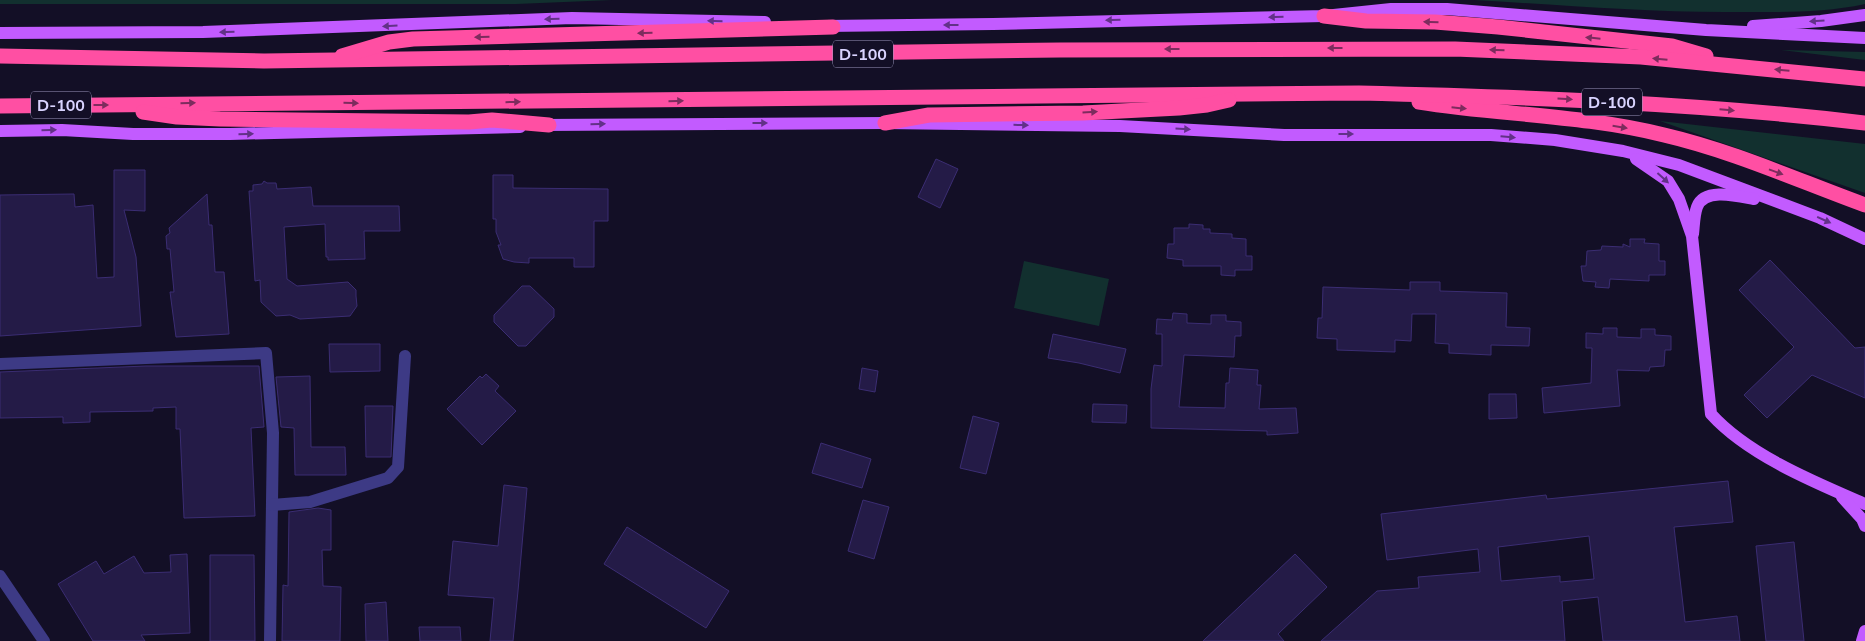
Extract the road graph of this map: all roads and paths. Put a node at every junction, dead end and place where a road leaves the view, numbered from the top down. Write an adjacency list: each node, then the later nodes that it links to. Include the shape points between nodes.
1 (1865, 15): 4 (main road, one-way to 4)
2 (1324, 16): 3 (main road, one-way to 3); 4 (main road, via 1392,9 1446,10); 9 (highway, one-way to 2, via 1705,55 1650,43 1498,27)
3 (833, 26): 5 (main road, one-way to 5, via 572,18 203,32); 8 (highway, one-way to 8, via 413,39 389,42)
4 (1706, 30): 6 (main road)
5 (0, 33)
6 (1865, 38)
7 (0, 56): 8 (highway, D-100)
8 (332, 60): 9 (highway, D-100, one-way to 8, via 1556,52 1368,48)
9 (1726, 64): 10 (highway, D-100, one-way to 9)
10 (1865, 79)
11 (1255, 93): 12 (highway, D-100); 13 (highway, D-100, one-way to 11); 15 (highway, one-way to 11, via 929,115 1179,108)
12 (1359, 93): 16 (highway, D-100, one-way to 16, via 1558,98); 21 (highway, one-way to 21, via 1664,134)
13 (122, 105): 14 (highway, D-100, one-way to 13); 17 (highway, via 177,117 492,120)
14 (0, 106)
15 (885, 123): 17 (main road, one-way to 15); 19 (main road, one-way to 19, via 1120,126 1284,135 1491,135 1555,140)
16 (1865, 123)
17 (549, 124): 18 (main road, one-way to 17, via 230,134 500,129)
18 (0, 131)
19 (1623, 151): 20 (main road, via 1679,165); 22 (main road, one-way to 22, via 1668,181 1679,199)
20 (1781, 203): 22 (main road, via 1716,194 1706,197 1697,206); 23 (main road, one-way to 23)
21 (1865, 205)
22 (1692, 236): 26 (main road, via 1711,414 1726,430 1754,449)
23 (1865, 238)
24 (405, 356): 28 (street, via 398,467 388,478 310,502)
25 (0, 364): 28 (street, via 266,353 273,434)
26 (1828, 487): 27 (main road); 29 (main road, via 1844,498)
27 (1865, 504)
28 (272, 505): 33 (street)
29 (1865, 526)
30 (0, 576): 32 (street)
31 (1865, 631): 34 (main road)
32 (44, 641)
33 (270, 641)
34 (1862, 641)

